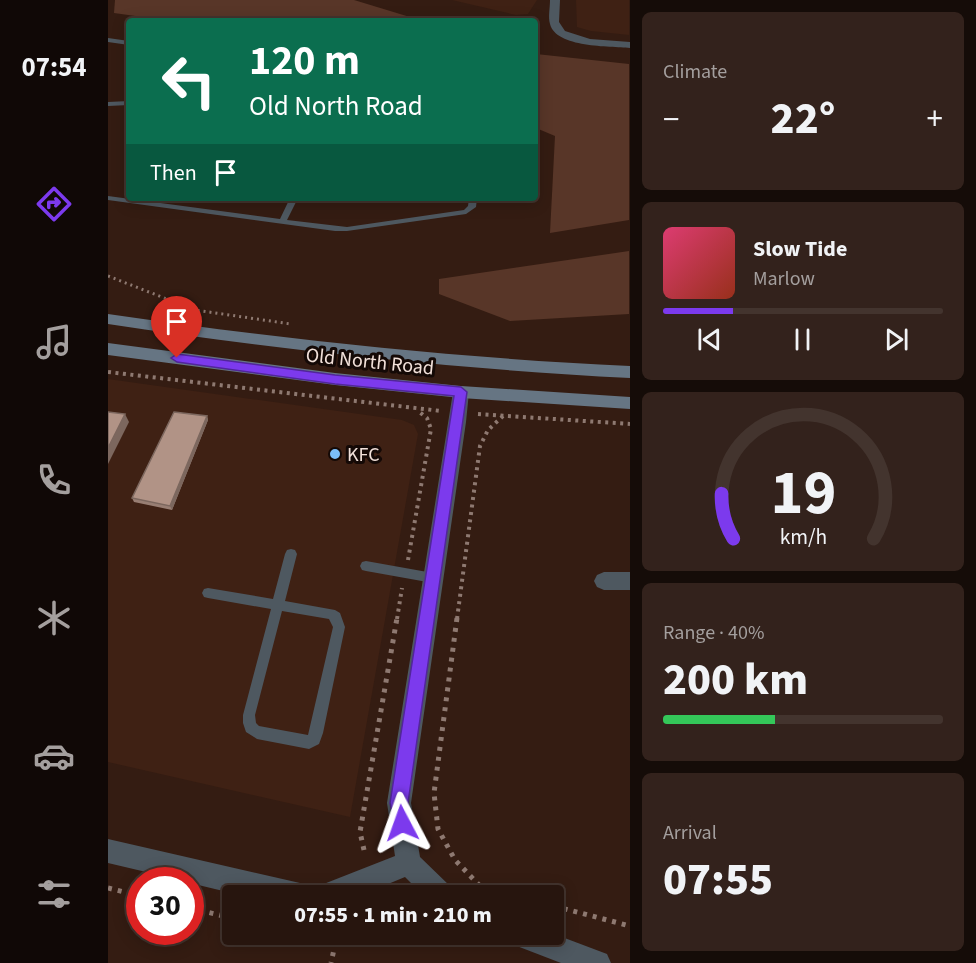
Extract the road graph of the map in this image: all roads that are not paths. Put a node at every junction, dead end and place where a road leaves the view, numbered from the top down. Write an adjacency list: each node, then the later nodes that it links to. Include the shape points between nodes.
1 (555, 0): 4 (street, via 554,22 563,35)
2 (108, 40): 3 (lane)
3 (126, 43)
4 (630, 45)
5 (126, 103): 6 (lane)
6 (108, 104)
7 (108, 198): 8 (lane)
8 (126, 201)
9 (128, 201): 13 (lane)
10 (177, 201): 13 (lane)
11 (293, 201): 14 (lane)
12 (473, 201): 14 (lane, via 466,212 347,229)
13 (173, 208): 14 (lane)
14 (283, 221)
15 (108, 320): 17 (main road, Old North Road, via 311,347)
16 (108, 349): 18 (main road, Old North Road)
17 (630, 372)
18 (461, 392): 19 (main road, Old North Road); 22 (street)
19 (630, 403)
20 (291, 554): 26 (lane)
21 (366, 566): 22 (lane)
22 (433, 578): 28 (street, via 399,803)
23 (604, 580): 24 (street)
24 (630, 581)
25 (208, 593): 26 (lane)
26 (277, 605): 26 (lane, via 249,724 257,732 309,742 316,733 338,621 331,614)
27 (108, 851): 29 (street)
28 (409, 863): 30 (street); 31 (street)
29 (253, 885)
30 (353, 885)
31 (431, 885)
32 (548, 945): 33 (street)
33 (598, 963)

